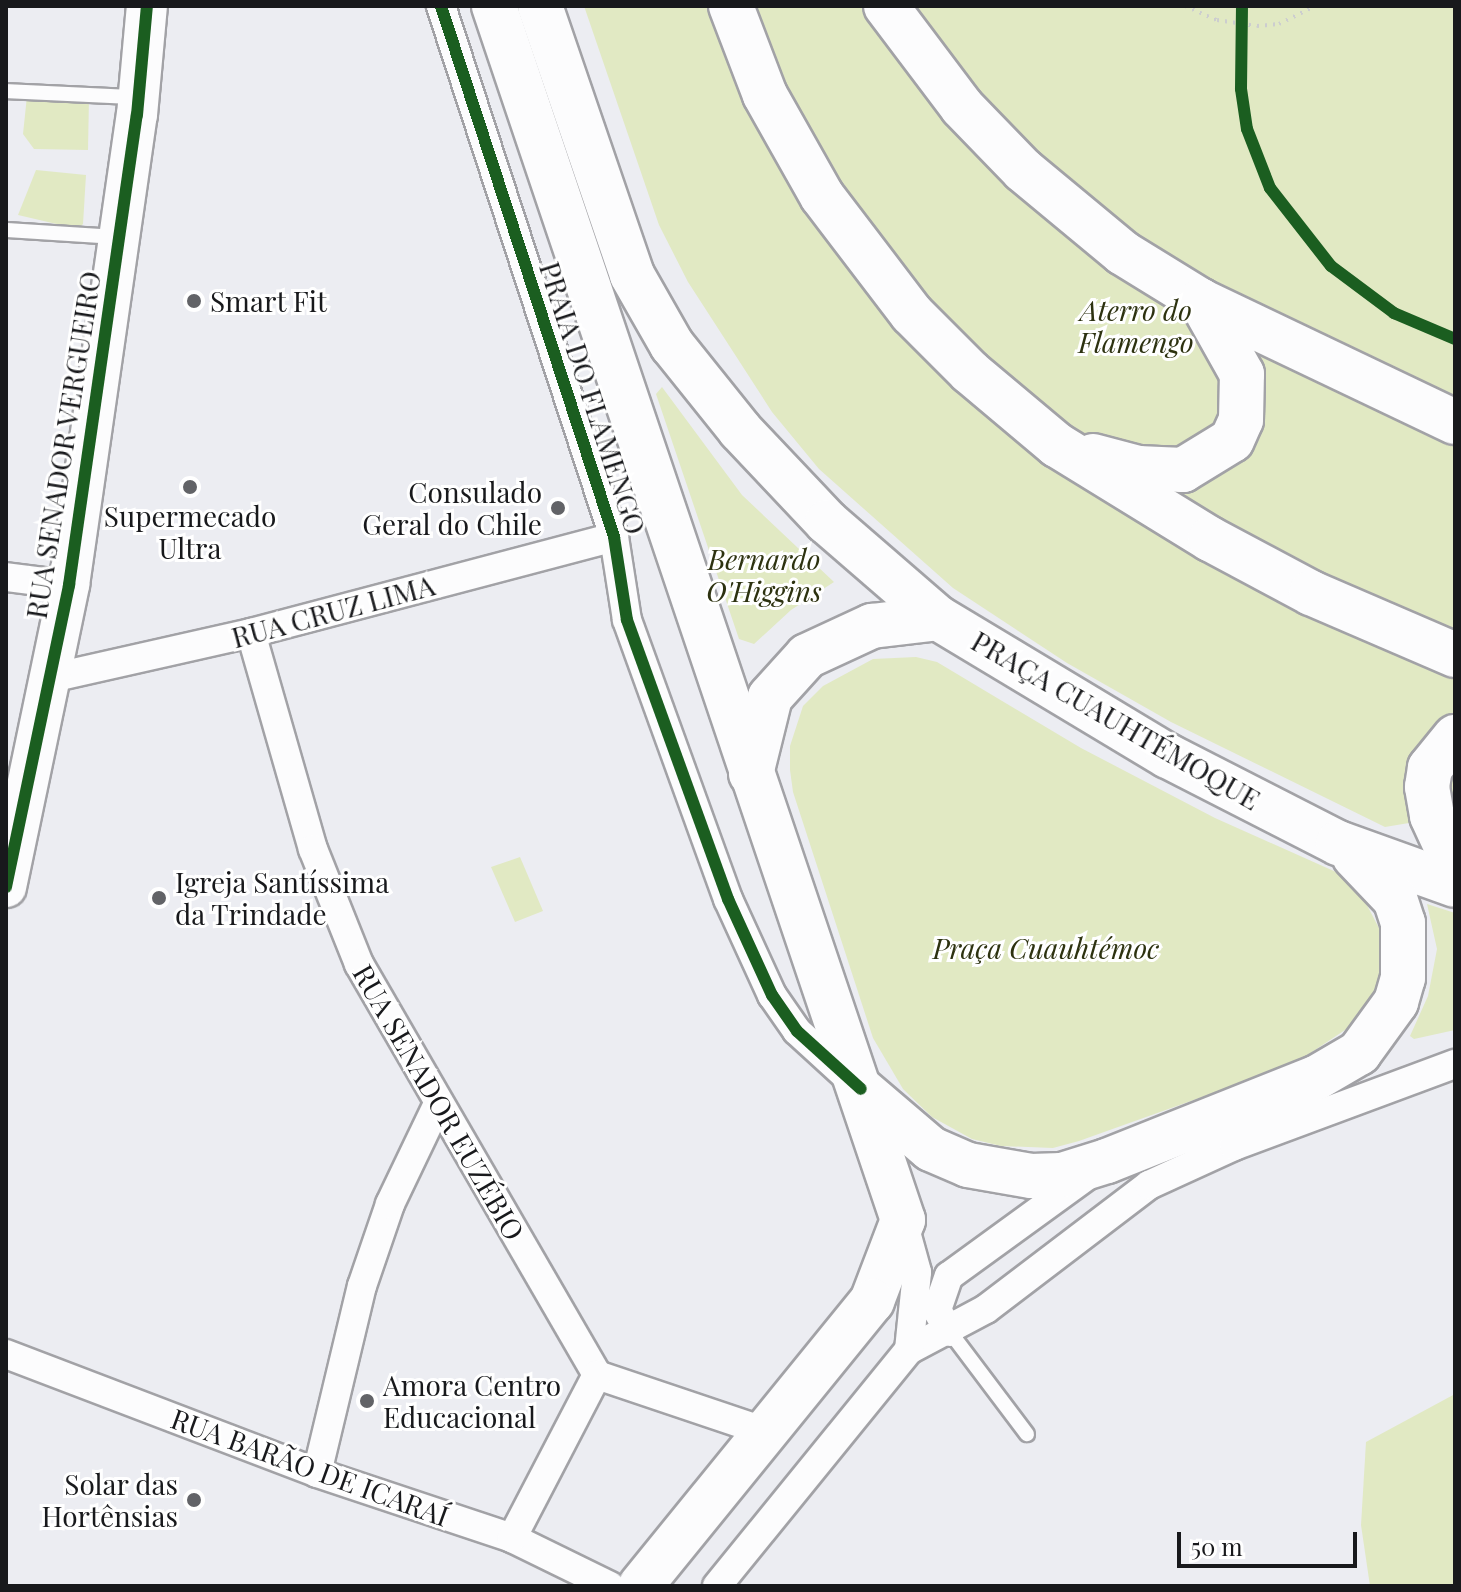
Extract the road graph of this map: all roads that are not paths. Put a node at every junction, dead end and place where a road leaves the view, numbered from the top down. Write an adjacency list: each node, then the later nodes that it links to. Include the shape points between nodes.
1 (147, 6): 8 (street, RUA SENADOR VERGUEIRO)
2 (441, 6): 14 (street, PRAIA DO FLAMENGO)
3 (494, 6): 22 (main road, PRAIA DO FLAMENGO)
4 (540, 6): 17 (main road, via 632,275 672,345 740,430 827,522)
5 (731, 6): 13 (main road, via 765,95 822,196 865,257 970,372)
6 (886, 6): 11 (main road, via 962,107 1023,170 1112,245)
7 (6, 91): 8 (lane)
8 (139, 98): 10 (street, RUA SENADOR VERGUEIRO)
9 (6, 230): 10 (lane)
10 (119, 237): 16 (street, RUA SENADOR VERGUEIRO)
11 (1201, 301): 12 (main road); 13 (main road, via 1242,374 1241,420 1232,440 1199,464 1161,471)
12 (1455, 422)
13 (1057, 445): 19 (main road, via 1210,539 1311,593)
14 (614, 537): 18 (street, RUA CRUZ LIMA); 28 (street, PRAIA DO FLAMENGO, via 627,620 728,899 772,995 797,1031)
15 (6, 577): 16 (street)
16 (69, 585): 20 (street, RUA SENADOR VERGUEIRO)
17 (938, 618): 22 (main road, via 872,626 807,656 770,697); 23 (main road, PRAÇA CUAUHTÉMOQUE, via 1168,756)
18 (251, 633): 20 (street, RUA CRUZ LIMA); 29 (street, RUA SENADOR EUZÉBIO, via 333,905)
19 (1455, 655)
20 (51, 678): 26 (street, RUA SENADOR VERGUEIRO)
21 (1455, 737): 24 (main road, via 1430,768 1427,787 1432,816)
22 (751, 776): 28 (main road, PRAIA DO FLAMENGO)
23 (1338, 843): 25 (main road); 30 (main road, via 1377,875 1395,899 1403,923 1403,978 1396,1002 1378,1030 1359,1053 1316,1078)
24 (1455, 866)
25 (1455, 885)
26 (6, 887)
27 (1455, 1064): 32 (street, via 1234,1146 1149,1185)
28 (861, 1089): 30 (main road, via 931,1149 968,1165 1031,1176 1062,1175); 31 (main road)
29 (437, 1106): 35 (street, RUA SENADOR EUZÉBIO); 38 (street, via 390,1204 362,1286)
30 (1107, 1161): 32 (street, via 949,1276 937,1310)
31 (903, 1220): 33 (street, via 917,1272); 36 (main road, via 872,1301)
32 (950, 1332): 33 (street); 37 (lane)
33 (909, 1350): 42 (street)
34 (6, 1354): 38 (street, RUA BARÃO DE ICARAÍ)
35 (597, 1375): 36 (street); 39 (street)
36 (769, 1433): 41 (main road)
37 (1027, 1434)
38 (317, 1473): 39 (street, RUA BARÃO DE ICARAÍ)
39 (512, 1538): 40 (street, RUA BARÃO DE ICARAÍ)
40 (610, 1586)
41 (640, 1586)
42 (717, 1586)

